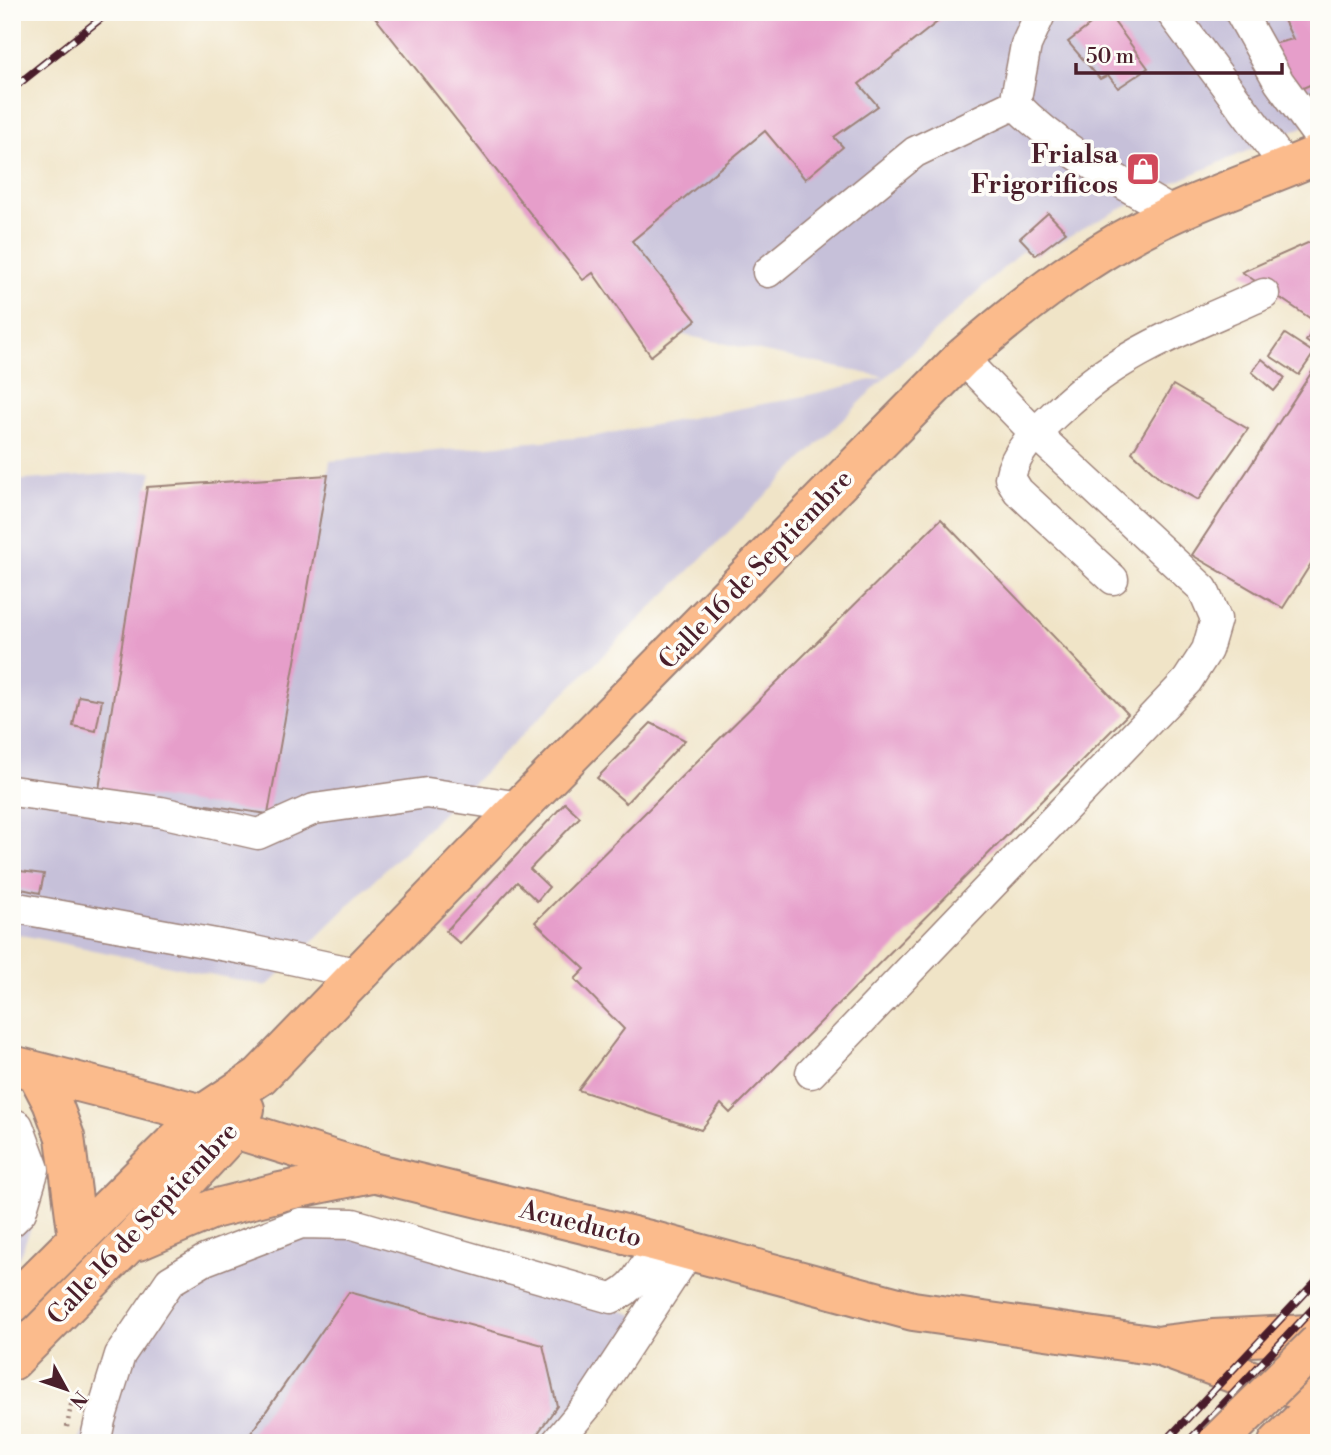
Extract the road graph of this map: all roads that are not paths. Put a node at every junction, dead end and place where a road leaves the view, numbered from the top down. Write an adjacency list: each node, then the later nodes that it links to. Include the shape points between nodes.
1 (1041, 12): 4 (lane, via 1026,45)
2 (1171, 12): 6 (lane)
3 (1240, 12): 5 (lane, via 1279,82)
4 (1015, 104): 7 (lane, via 1076,155); 8 (lane, via 915,152)
5 (1319, 137)
6 (1303, 161): 7 (main road, Calle 16 de Septiembre)
7 (1173, 213): 10 (main road, Calle 16 de Septiembre, via 1085,262 1019,308)
8 (768, 272)
9 (1264, 294): 11 (lane, via 1112,367)
10 (962, 358): 11 (lane); 14 (main road, Calle 16 de Septiembre)
11 (1035, 433): 12 (lane, via 1018,454 1010,478 1018,491); 18 (lane, via 1203,589 1216,619 1207,650 1187,681)
12 (1114, 579)
13 (12, 791): 14 (lane, via 161,812 258,834 314,809 426,793)
14 (520, 807): 16 (main road, Calle 16 de Septiembre)
15 (12, 907): 16 (lane)
16 (360, 974): 19 (main road, Calle 16 de Septiembre)
17 (24, 1069): 19 (main road, Acueducto); 23 (main road, via 52,1101 65,1138)
18 (811, 1073)
19 (219, 1121): 21 (main road, Acueducto); 23 (main road, Calle 16 de Septiembre); 24 (main road, Calle 16 de Septiembre)
20 (12, 1123): 22 (lane, via 18,1126 34,1169 22,1212)
21 (373, 1172): 24 (main road, via 213,1209); 25 (main road, Acueducto)
22 (12, 1221)
23 (78, 1239): 26 (main road, Calle 16 de Septiembre)
24 (126, 1246): 30 (main road, Calle 16 de Septiembre)
25 (674, 1246): 29 (main road, Acueducto, via 913,1311); 33 (lane, via 624,1293 611,1298 353,1224 302,1223 205,1260 170,1281 120,1355); 34 (lane, via 591,1401)
26 (12, 1304)
27 (1319, 1331): 29 (main road)
28 (1319, 1342): 35 (main road, bridge)
29 (1158, 1346): 31 (main road, via 1257,1382)
30 (12, 1361)
31 (1319, 1392)
32 (1319, 1403): 36 (main road)
33 (95, 1443)
34 (556, 1443)
35 (1217, 1443)
36 (1278, 1443)

